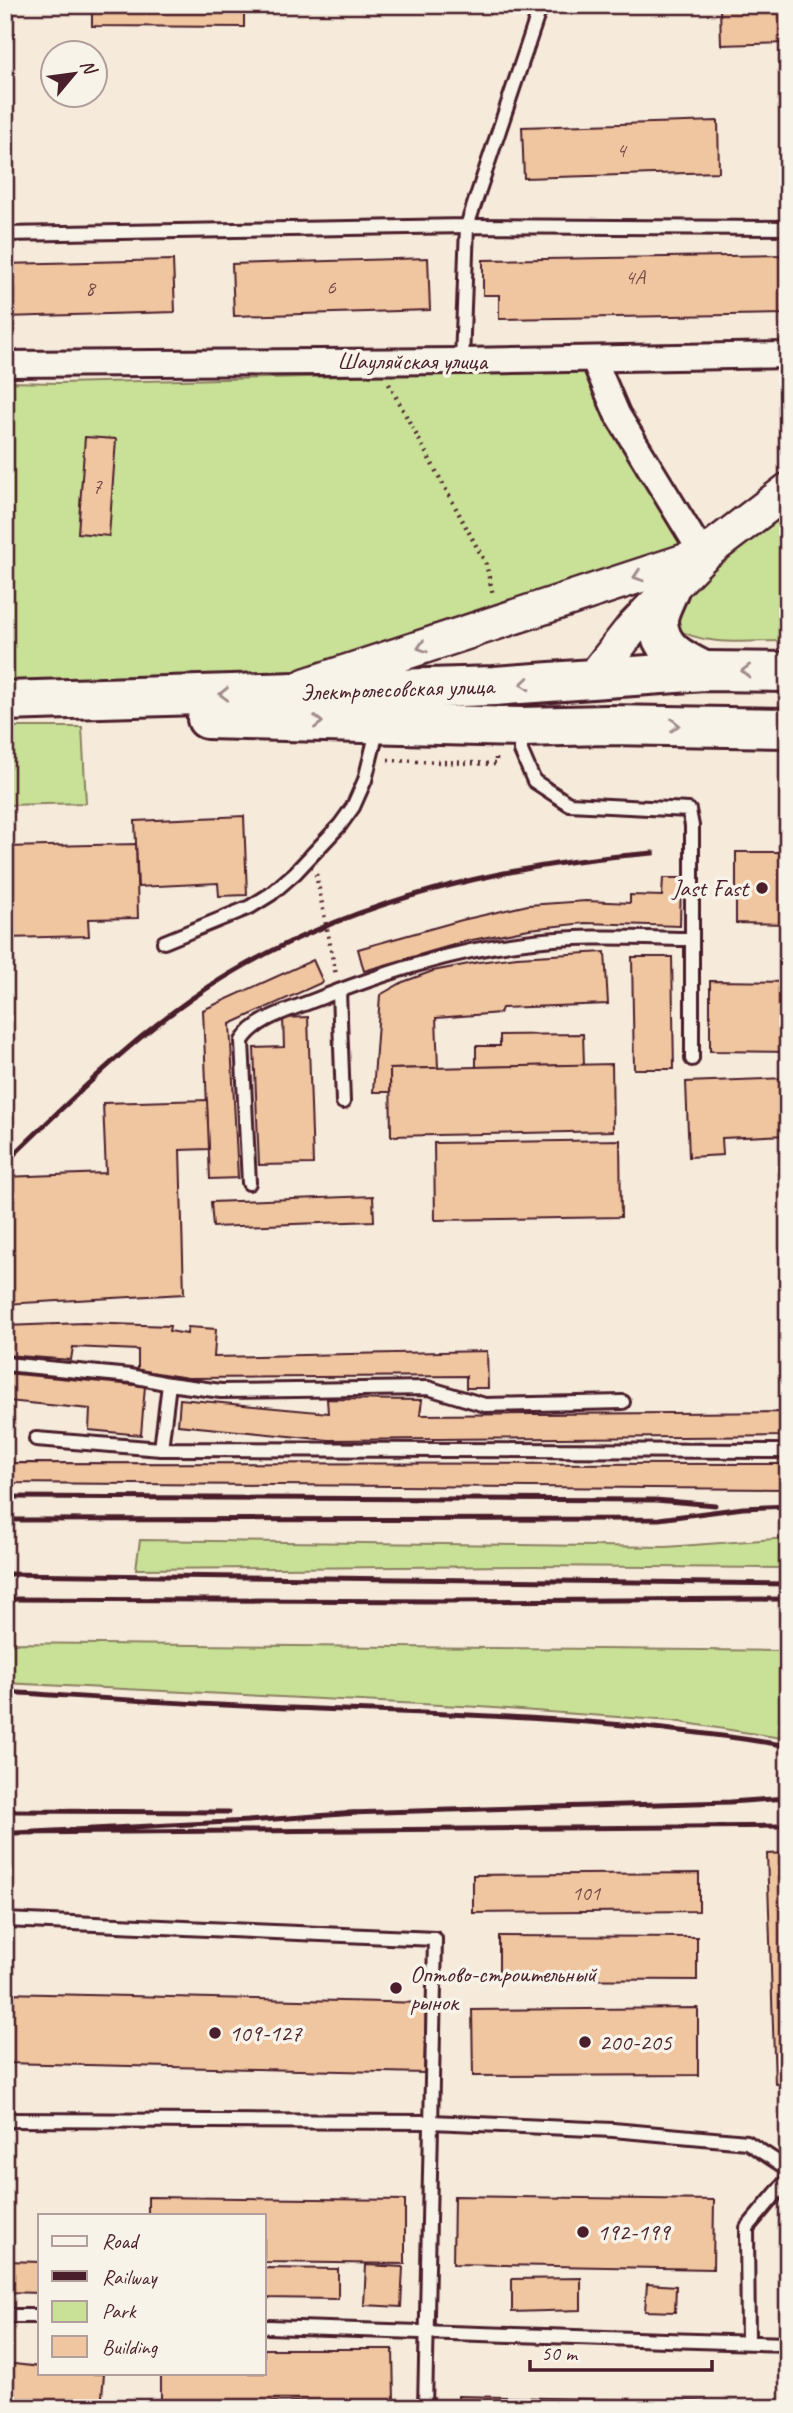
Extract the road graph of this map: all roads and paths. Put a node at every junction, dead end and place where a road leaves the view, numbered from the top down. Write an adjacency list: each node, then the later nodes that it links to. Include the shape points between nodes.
1 (541, 5): 2 (lane)
2 (467, 226): 3 (lane); 4 (lane); 8 (lane)
3 (788, 228)
4 (5, 234)
5 (788, 355): 6 (street, Шауляйская улица)
6 (594, 360): 8 (street, Шауляйская улица); 11 (street, via 617,414)
7 (377, 362): 8 (street, Шауляйская улица); 9 (street, Шауляйская улица); 13 (path, via 486,564)
8 (462, 362)
9 (5, 364)
10 (788, 490): 11 (main road)
11 (703, 555): 12 (main road); 13 (main road, one-way to 13)
12 (669, 589): 14 (main road, via 658,618 662,636 675,656); 16 (main road)
13 (494, 624): 17 (main road, one-way to 17)
14 (704, 671): 15 (main road, Электролесовская улица, one-way to 14); 16 (main road, Электролесовская улица)
15 (788, 672)
16 (593, 678): 17 (main road, Электролесовская улица, one-way to 17); 21 (main road)
17 (280, 694): 18 (main road, Электролесовская улица, one-way to 18)
18 (5, 701)
19 (5, 710): 20 (main road, Электролесовская улица, one-way to 20)
20 (379, 723): 22 (main road, Электролесовская улица); 24 (lane)
21 (590, 725): 22 (main road, Электролесовская улица); 23 (main road, Электролесовская улица, one-way to 23)
22 (508, 727): 24 (path, via 496,764); 26 (lane, via 534,781 569,804 689,810)
23 (788, 728)
24 (370, 760): 25 (lane, via 354,807)
25 (311, 856): 27 (lane, via 250,907); 28 (path)
26 (691, 939): 28 (lane, via 586,937 525,942 432,961); 29 (lane)
27 (164, 942)
28 (340, 991): 30 (lane); 31 (lane, via 249,1029 242,1041)
29 (692, 1059)
30 (343, 1102)
31 (249, 1184)
32 (5, 1364): 33 (lane)
33 (169, 1384): 34 (lane, via 221,1391 428,1388 485,1405); 36 (lane)
34 (623, 1402)
35 (36, 1439): 36 (lane)
36 (160, 1449): 37 (lane)
37 (788, 1451)
38 (5, 1920): 40 (lane, via 435,1939)
39 (5, 2120): 40 (lane)
40 (431, 2122): 41 (lane, via 613,2130 747,2142); 46 (lane)
41 (788, 2169)
42 (788, 2179): 47 (lane, via 747,2228)
43 (5, 2316): 44 (lane)
44 (38, 2316)
45 (268, 2327): 46 (lane)
46 (427, 2332): 47 (lane); 49 (lane)
47 (748, 2342): 48 (lane)
48 (788, 2344)
49 (425, 2408)

